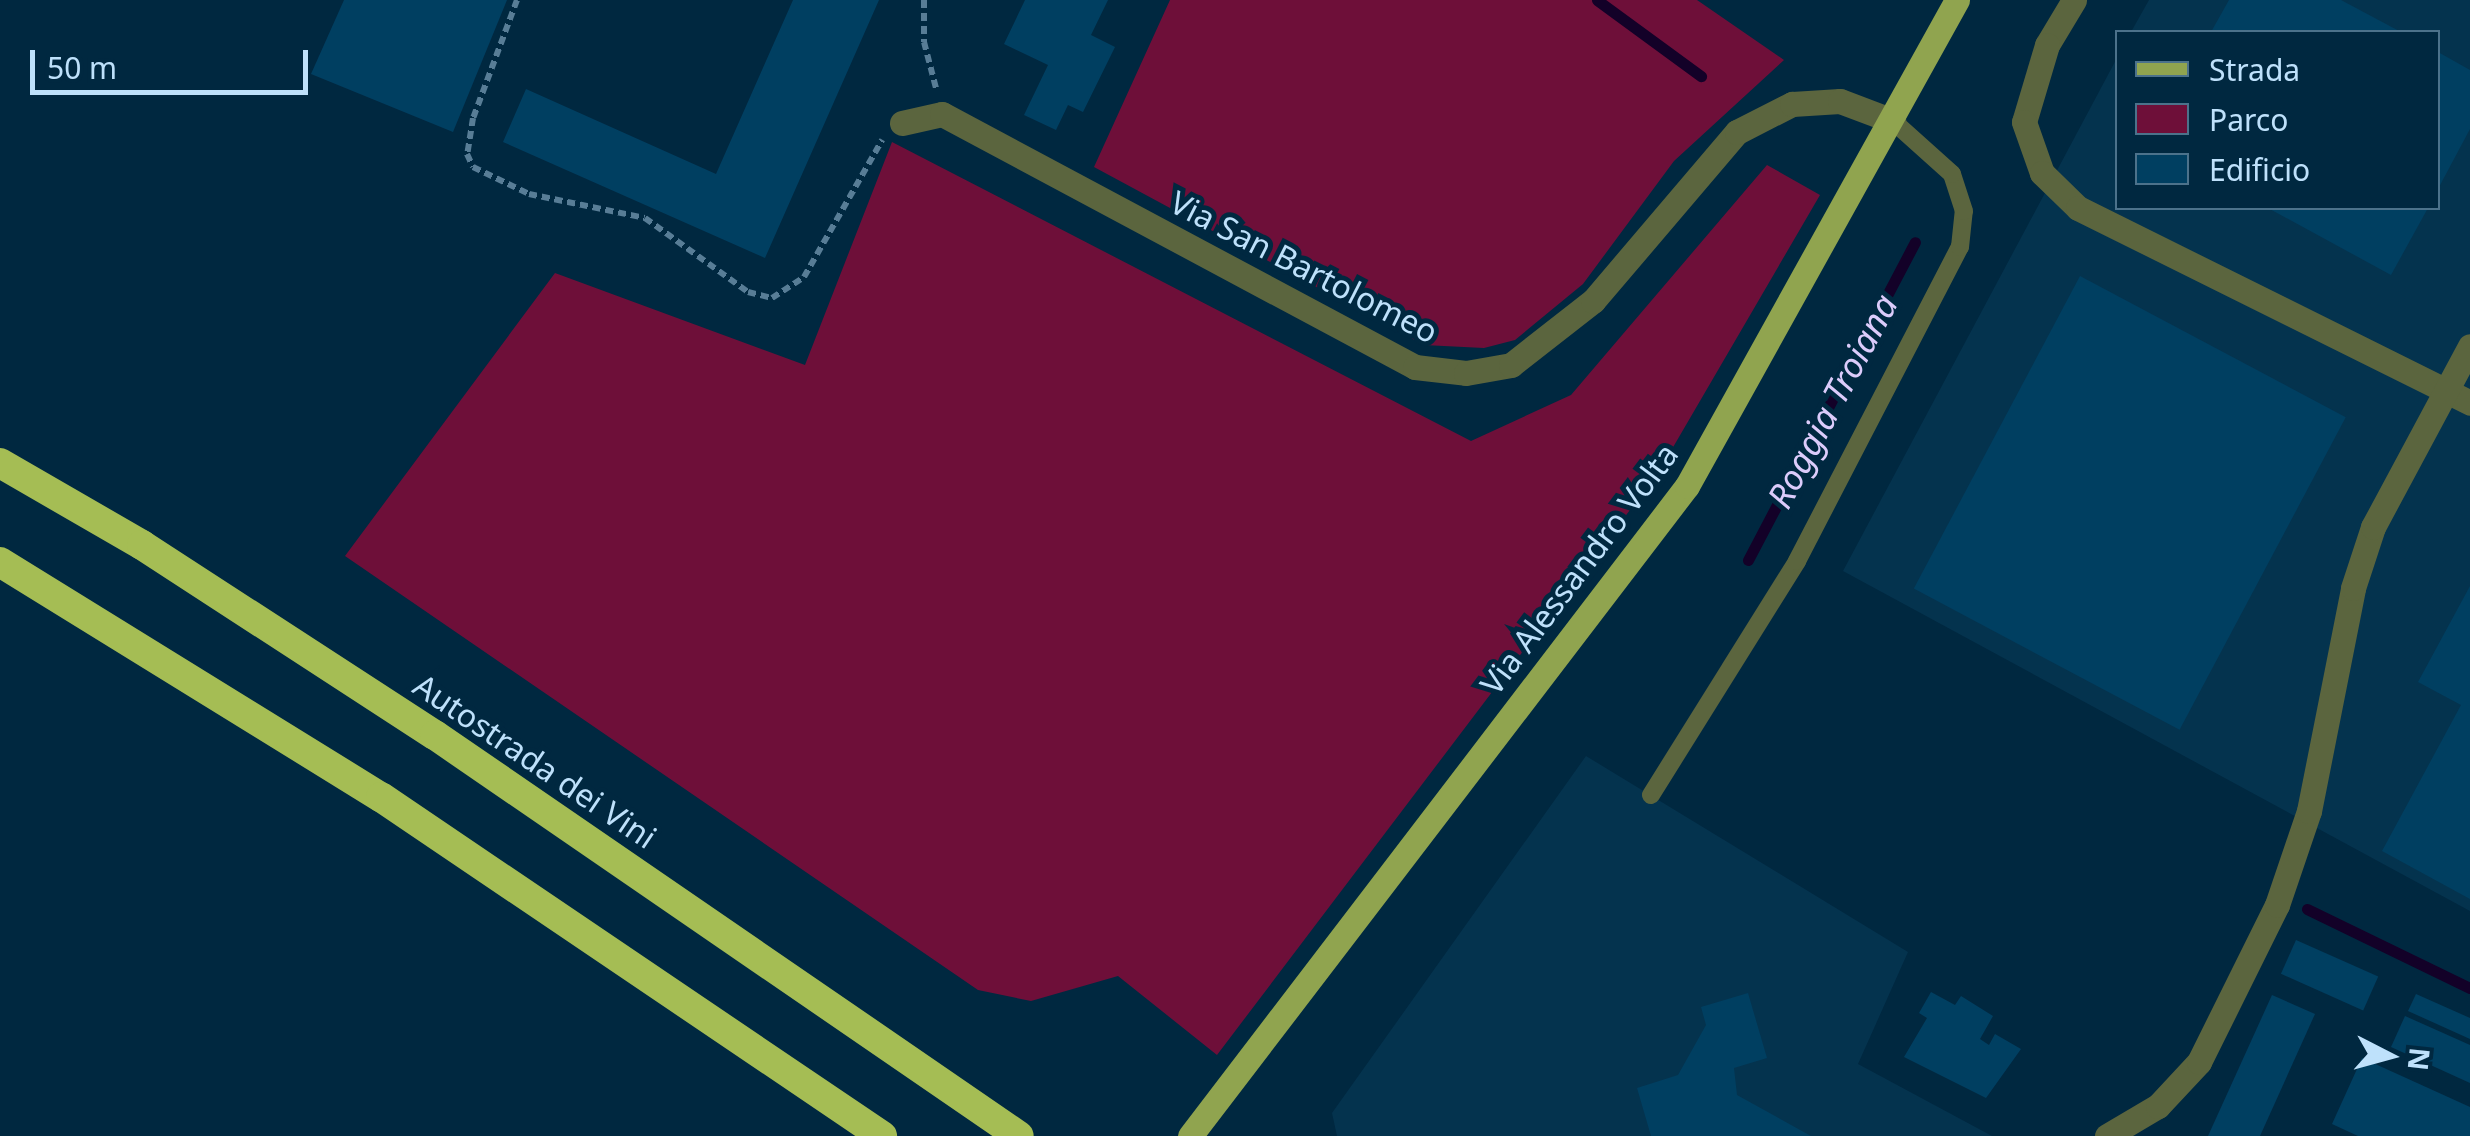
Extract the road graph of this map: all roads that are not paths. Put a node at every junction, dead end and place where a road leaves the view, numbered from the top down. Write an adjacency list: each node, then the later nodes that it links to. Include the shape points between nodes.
1 (1957, 0): 3 (main road, Via Alessandro Volta)
2 (2074, 0): 6 (street, via 2048,45 2024,122 2042,173 2078,208)
3 (1892, 121): 4 (street, Via San Bartolomeo, via 1840,101 1792,104 1737,132 1594,301 1511,365 1466,373 1415,368 942,114); 10 (lane, via 1952,174 1964,211 1960,247 1798,560); 13 (main road, Via Alessandro Volta, via 1687,486)
4 (902, 123)
5 (2470, 346): 6 (street)
6 (2446, 390): 7 (street); 14 (street, via 2372,527 2353,588 2309,810 2277,905 2198,1062 2158,1106)
7 (2470, 403)
8 (0, 463): 12 (highway, Autostrada dei Vini, via 142,545 436,735)
9 (0, 562): 11 (highway, via 397,808)
10 (1651, 795)
11 (882, 1136)
12 (1019, 1136)
13 (1190, 1136)
14 (2107, 1136)

